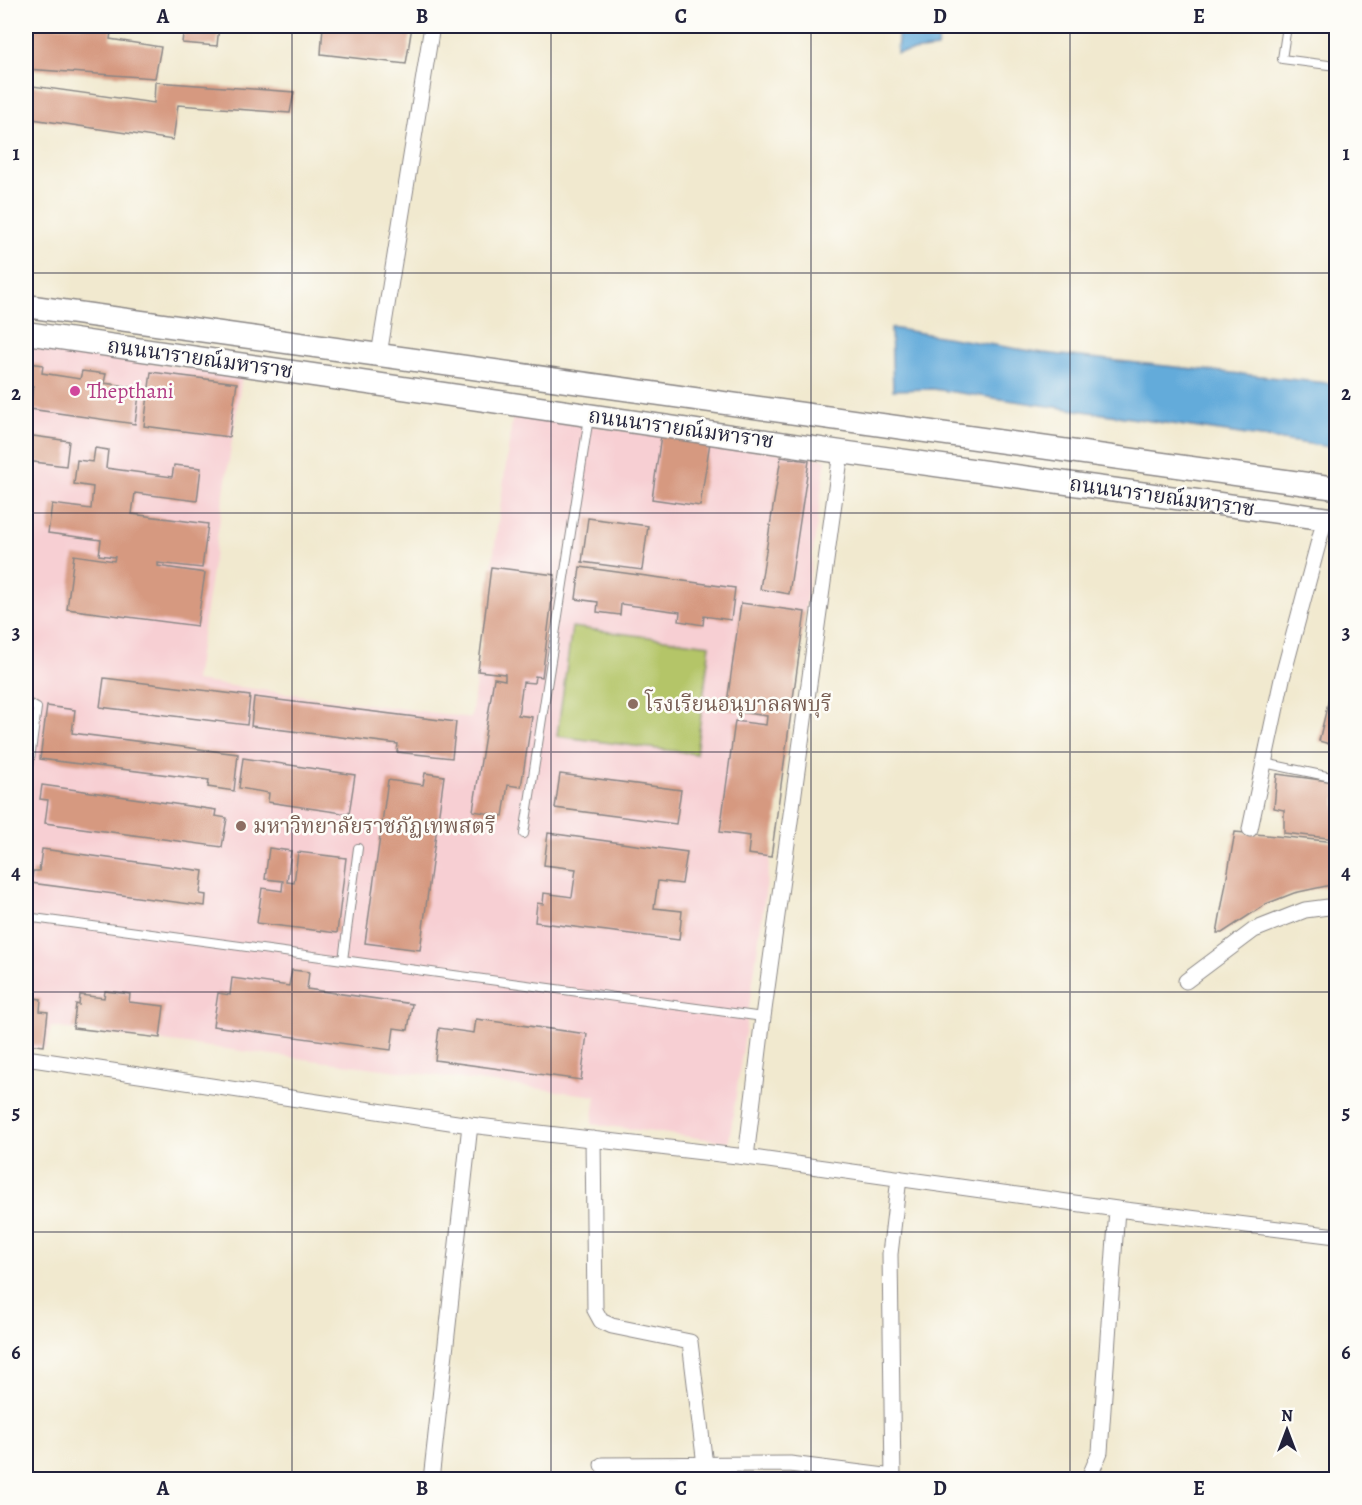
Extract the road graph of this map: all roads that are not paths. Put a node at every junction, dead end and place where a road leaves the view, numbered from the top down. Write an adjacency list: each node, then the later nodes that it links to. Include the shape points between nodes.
1 (432, 26): 6 (street)
2 (1287, 26): 3 (lane, via 1282,59)
3 (1336, 66)
4 (26, 306): 6 (main road, ถนนนารายณ์มหาราช)
5 (26, 333): 7 (main road, ถนนนารายณ์มหาราช)
6 (379, 355): 9 (main road, ถนนนารายณ์มหาราช)
7 (590, 415): 8 (main road, ถนนนารายณ์มหาราช); 18 (lane)
8 (842, 452): 10 (main road, ถนนนารายณ์มหาราช); 24 (street)
9 (1336, 488)
10 (1331, 519): 14 (street, via 1282,679)
11 (26, 702): 13 (lane)
12 (26, 707): 13 (lane)
13 (37, 708): 16 (lane)
14 (1264, 764): 15 (lane); 17 (street)
15 (1336, 778)
16 (26, 788)
17 (1250, 829)
18 (524, 834)
19 (358, 848): 22 (lane)
20 (1336, 906): 23 (street, via 1305,910 1254,930)
21 (26, 917): 22 (lane)
22 (342, 960): 24 (lane)
23 (1186, 981)
24 (763, 1017): 28 (street)
25 (26, 1058): 26 (street)
26 (470, 1125): 27 (street); 35 (street)
27 (593, 1139): 28 (street); 33 (street, via 595,1310 601,1321 612,1326 690,1342)
28 (746, 1157): 29 (street)
29 (898, 1178): 30 (street); 34 (street, via 890,1254)
30 (1117, 1209): 31 (street); 36 (street, via 1100,1452)
31 (1336, 1236)
32 (602, 1466): 33 (street)
33 (705, 1466): 34 (street, via 790,1464)
34 (893, 1478)
35 (431, 1479)
36 (1089, 1479)

